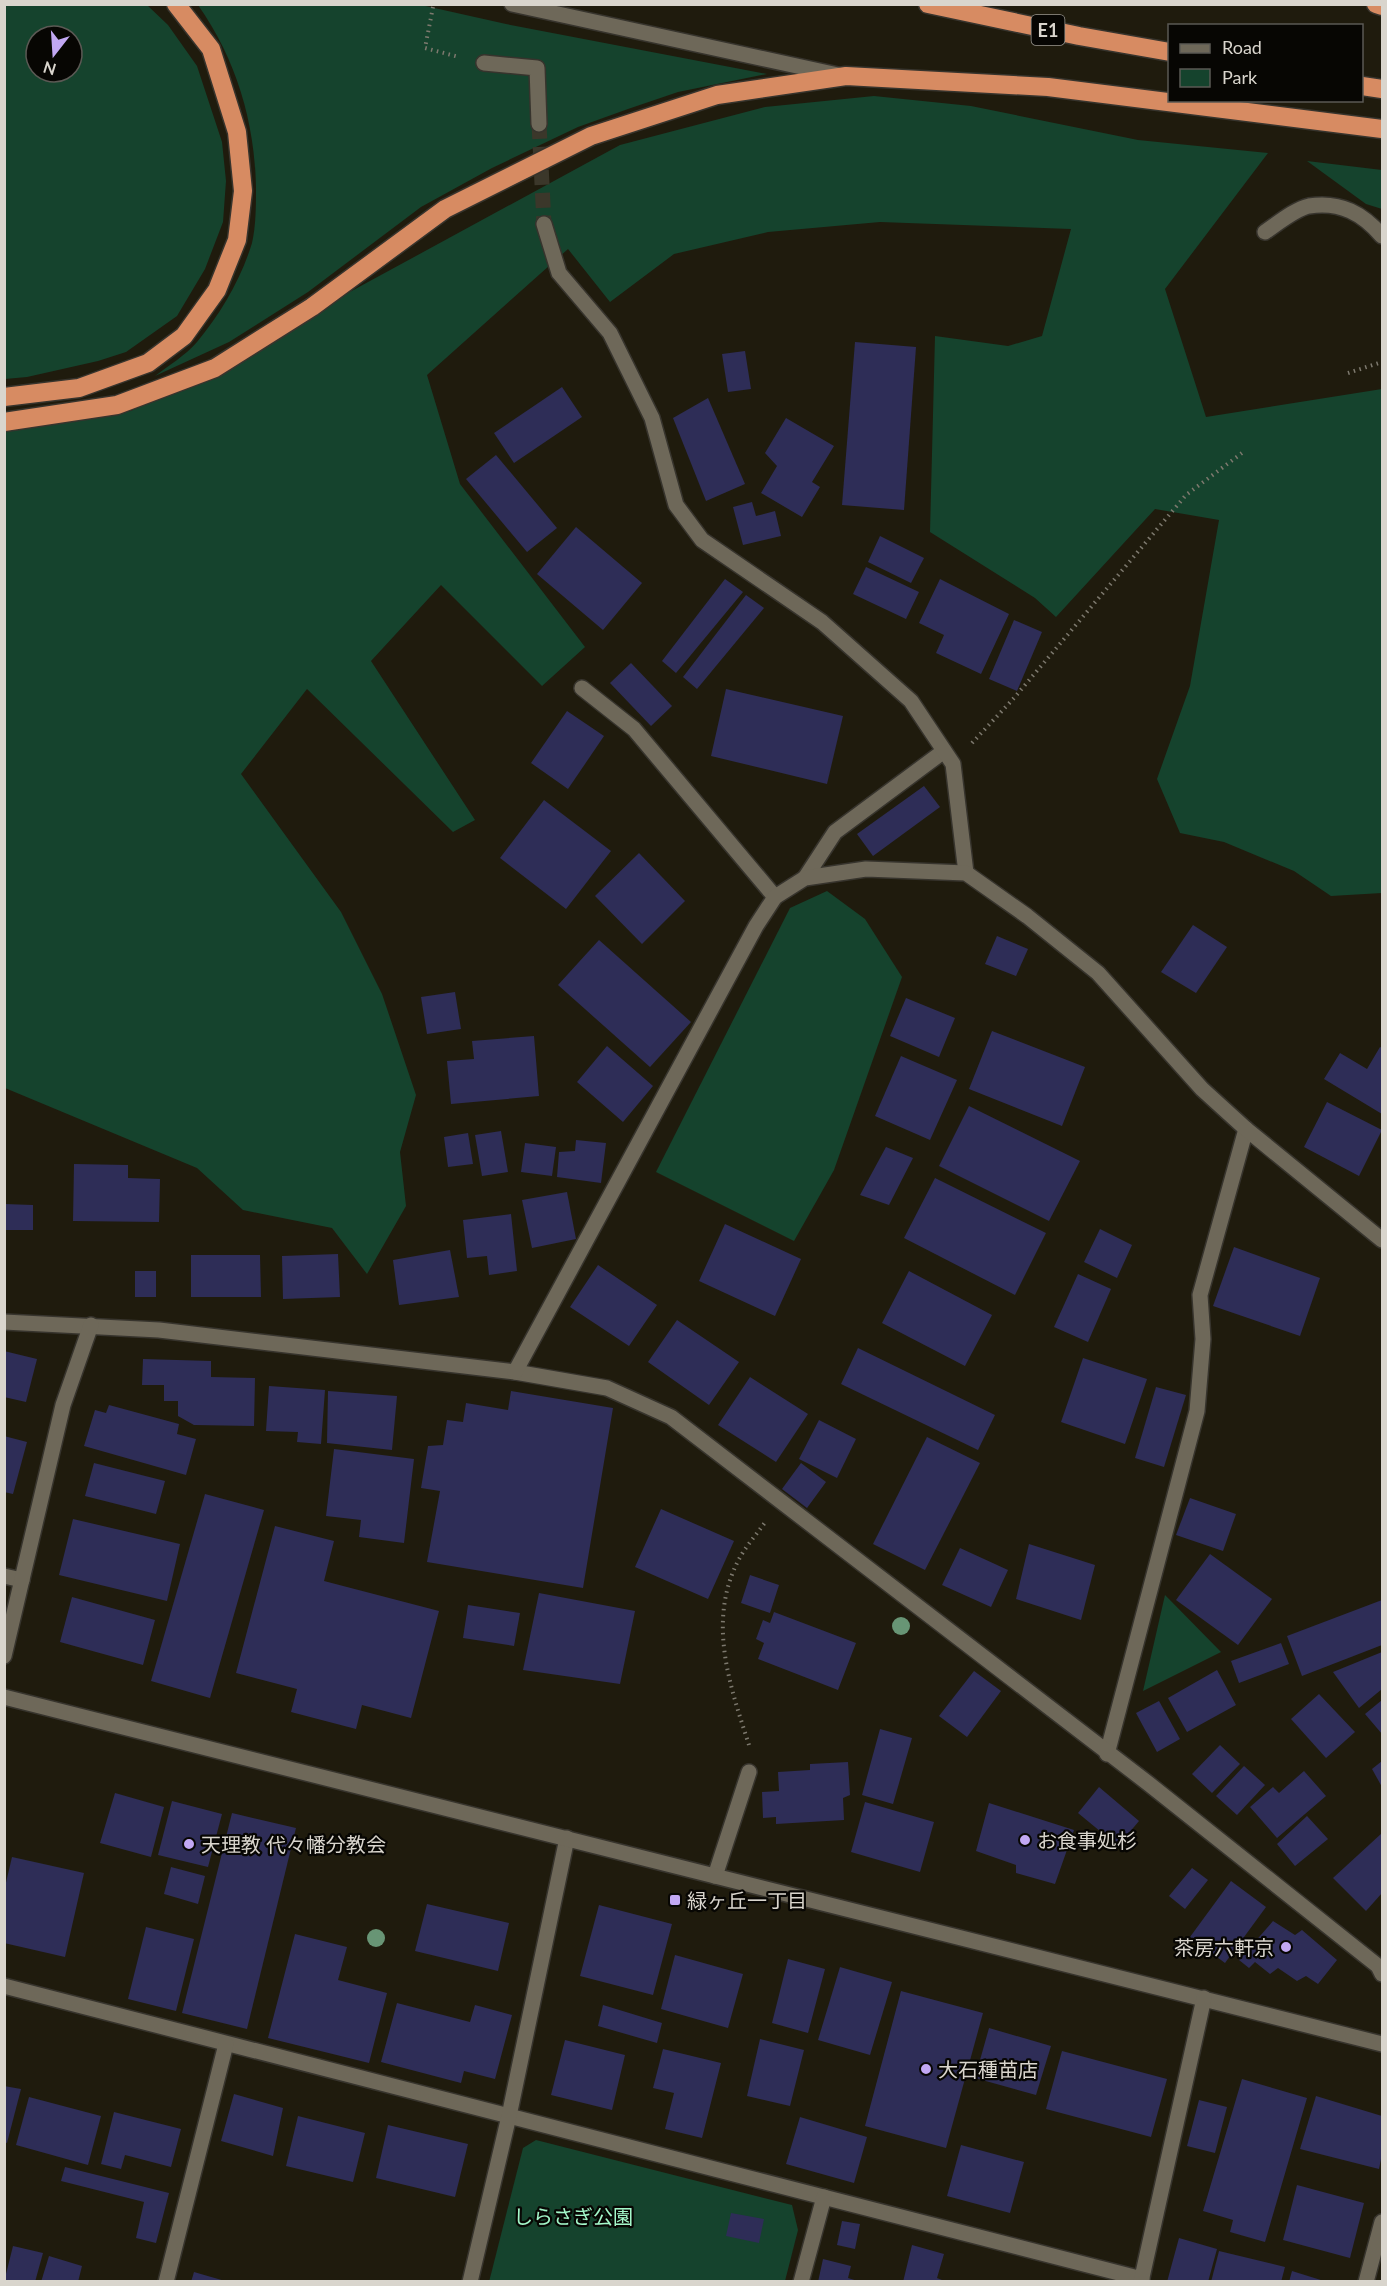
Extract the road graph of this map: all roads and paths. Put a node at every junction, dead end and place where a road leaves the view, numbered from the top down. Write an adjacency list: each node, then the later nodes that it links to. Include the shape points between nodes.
1 (176, 4): 19 (highway, via 211,49 237,132 243,191 237,240 217,291 184,336 148,363 79,388)
2 (512, 4): 9 (street)
3 (928, 4): 7 (highway, E1)
4 (1376, 4): 5 (highway)
5 (1383, 6)
6 (433, 7): 8 (path, via 425,48)
7 (1168, 52)
8 (484, 63): 12 (street, via 537,68)
9 (846, 76): 13 (highway, via 1048,87); 20 (highway, via 717,95 591,136 445,209 312,308 215,368 117,405)
10 (1363, 86): 11 (highway)
11 (1383, 89)
12 (539, 124)
13 (1383, 129)
14 (544, 224): 23 (street, via 559,273 610,333 652,418 676,505 702,540 822,622 911,701)
15 (1265, 232): 16 (street, via 1308,206 1340,207 1366,217)
16 (1383, 237)
17 (1383, 362): 18 (path)
18 (1348, 373)
19 (4, 397)
20 (4, 422)
21 (1242, 453): 23 (path, via 1186,495 1014,698)
22 (582, 688): 26 (street, via 634,729)
23 (949, 758): 24 (street); 25 (street, via 835,832)
24 (966, 873): 25 (street, via 866,869); 27 (street, via 1098,973 1202,1089)
25 (805, 878): 26 (street)
26 (775, 897): 31 (street, via 738,958)
27 (1246, 1129): 28 (street); 37 (street, via 1200,1295 1203,1339 1197,1411)
28 (1383, 1239)
29 (4, 1322): 30 (street)
30 (91, 1325): 31 (street, via 159,1329); 34 (street, via 63,1405)
31 (515, 1372): 32 (street, via 607,1389 671,1417)
32 (780, 1501): 37 (street); 38 (path, via 740,1558 721,1614 730,1686 751,1750)
33 (4, 1576): 34 (street)
34 (22, 1580): 35 (street)
35 (4, 1656)
36 (4, 1697): 39 (street)
37 (1107, 1754): 41 (street, via 1378,1966)
38 (749, 1772): 40 (street)
39 (567, 1838): 40 (street); 46 (street)
40 (715, 1876): 43 (street)
41 (1383, 1974)
42 (4, 1986): 44 (street)
43 (1204, 1998): 45 (street); 49 (street)
44 (226, 2044): 46 (street); 50 (street)
45 (1383, 2044)
46 (509, 2116): 47 (street); 51 (street)
47 (824, 2197): 49 (street); 52 (street)
48 (1383, 2222): 53 (street)
49 (1141, 2280)
50 (166, 2282)
51 (470, 2282)
52 (801, 2282)
53 (1366, 2282)

